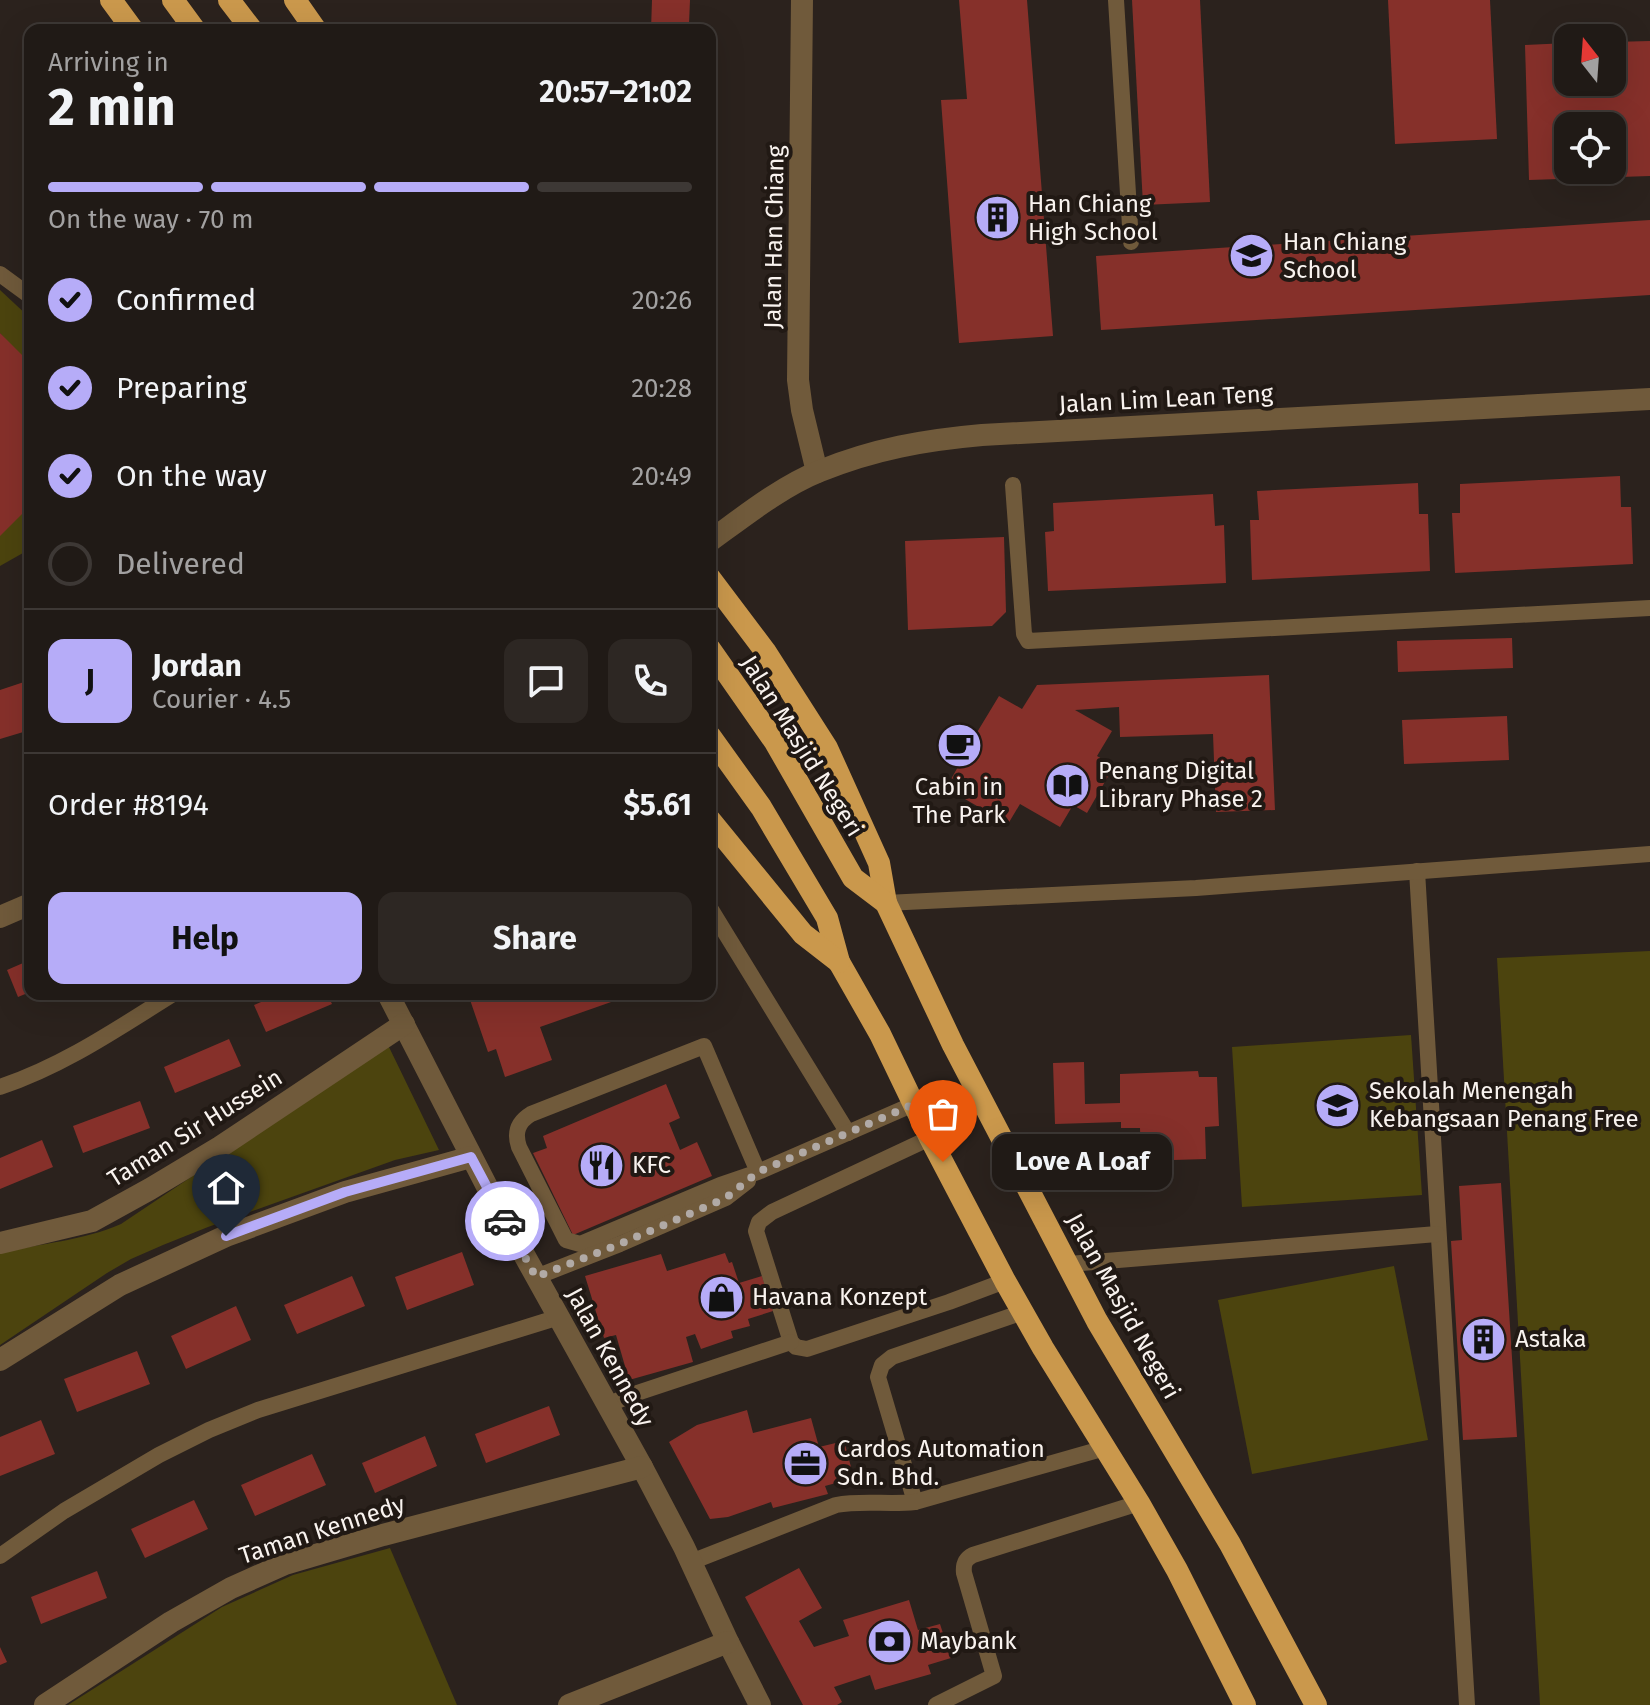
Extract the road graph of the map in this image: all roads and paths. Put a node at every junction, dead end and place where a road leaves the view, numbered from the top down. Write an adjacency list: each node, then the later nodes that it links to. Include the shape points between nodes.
1 (173, 0): 8 (highway)
2 (229, 0): 9 (highway)
3 (295, 0): 10 (highway)
4 (802, 0): 15 (street, Jalan Han Chiang, via 798,380)
5 (1116, 0): 11 (lane)
6 (115, 3): 7 (highway)
7 (129, 24)
8 (191, 24)
9 (247, 24)
10 (312, 24)
11 (1131, 242)
12 (0, 274): 13 (lane)
13 (24, 292)
14 (1650, 399): 15 (street, Jalan Lim Lean Teng, via 982,435 881,450)
15 (817, 472): 17 (street, Jalan Lim Lean Teng)
16 (1013, 485): 19 (lane, via 1028,641)
17 (716, 537)
18 (716, 586): 25 (highway, via 827,748 879,863)
19 (1650, 608)
20 (716, 658): 25 (highway, Jalan Masjid Negeri, via 775,742 853,878)
21 (716, 744): 29 (highway, via 761,807 827,918)
22 (716, 827): 29 (highway, via 803,934)
23 (1650, 854): 24 (lane)
24 (1417, 871): 25 (lane); 39 (lane)
25 (886, 903): 41 (highway, Jalan Masjid Negeri, via 953,1045)
26 (24, 907): 27 (street)
27 (0, 917)
28 (716, 918): 35 (lane)
29 (839, 962): 34 (highway)
30 (163, 1000): 33 (lane, via 77,1054)
31 (391, 1000): 32 (street, Jalan Kennedy)
32 (404, 1024): 37 (street, Jalan Kennedy); 40 (street, Taman Sir Hussein, via 220,1147 92,1221)
33 (0, 1087)
34 (914, 1104): 35 (lane); 36 (highway)
35 (848, 1133): 38 (lane)
36 (930, 1138): 43 (highway); 46 (lane, via 759,1222 756,1231)
37 (471, 1157): 42 (street, Jalan Kennedy); 47 (street, via 345,1192 226,1236 120,1285)
38 (758, 1172): 38 (lane, via 704,1046 531,1114 517,1128 519,1147 566,1240 580,1244); 42 (lane, via 726,1198)
39 (1437, 1234): 41 (lane); 62 (lane)
40 (0, 1243)
41 (1069, 1264): 61 (highway, Jalan Masjid Negeri)
42 (536, 1277): 45 (street, Jalan Kennedy)
43 (1005, 1281): 44 (highway); 46 (lane, via 807,1349)
44 (1023, 1312): 49 (highway); 51 (lane, via 882,1365 878,1377)
45 (559, 1317): 48 (street, Jalan Kennedy); 53 (lane, via 209,1430 64,1511)
46 (791, 1342): 48 (lane)
47 (0, 1360)
48 (607, 1405): 50 (street, Jalan Kennedy)
49 (1105, 1448): 51 (lane); 52 (highway)
50 (642, 1467): 54 (street, Jalan Kennedy); 56 (street, Taman Kennedy, via 285,1564 171,1622)
51 (915, 1502): 54 (lane, via 836,1505)
52 (1139, 1503): 59 (lane, via 967,1558 964,1573 994,1676); 60 (highway)
53 (0, 1556)
54 (691, 1562): 55 (street, Jalan Kennedy)
55 (728, 1642): 57 (street); 58 (street, Jalan Kennedy)
56 (45, 1705)
57 (569, 1705)
58 (760, 1705)
59 (936, 1705)
60 (1245, 1705)
61 (1316, 1705)
62 (1467, 1705)

